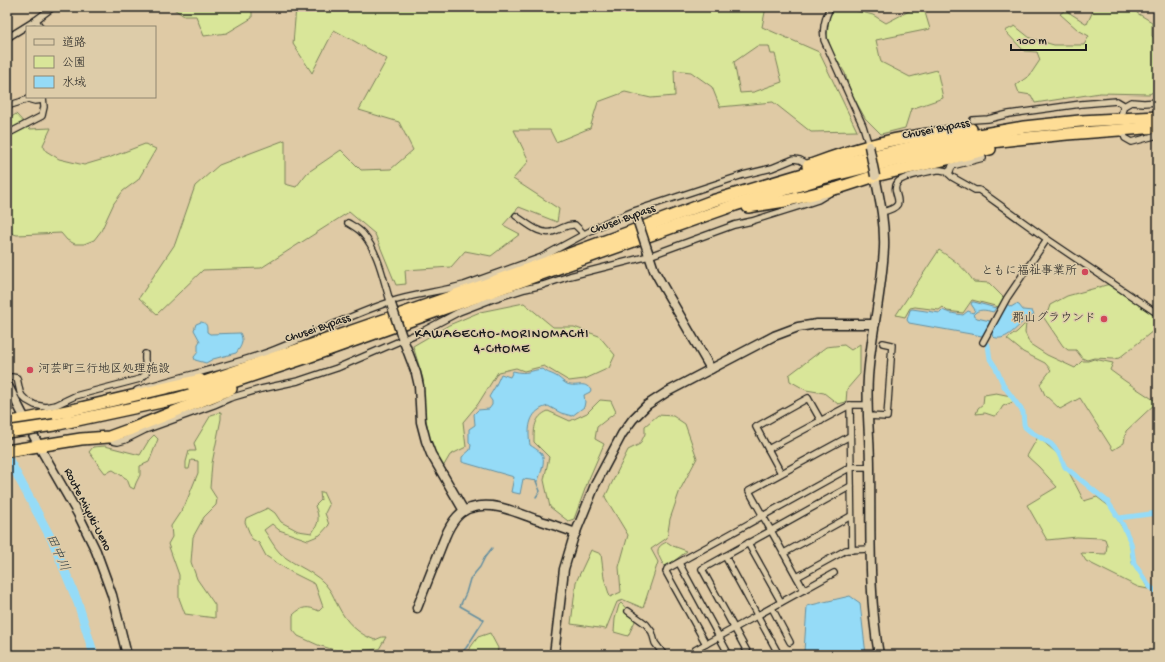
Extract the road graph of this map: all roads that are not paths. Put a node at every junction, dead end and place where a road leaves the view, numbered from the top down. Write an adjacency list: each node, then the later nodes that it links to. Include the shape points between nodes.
1 (53, 7): 3 (street)
2 (830, 7): 21 (street, via 823,26 824,40 863,126)
3 (36, 20): 5 (street); 6 (street)
4 (26, 26): 7 (street)
5 (26, 26)
6 (39, 26)
7 (7, 38)
8 (43, 98): 10 (street, via 35,101 28,99); 18 (street, via 42,116)
9 (1158, 102): 11 (street, via 1131,102)
10 (7, 106)
11 (1124, 106): 12 (street); 14 (street, via 1117,101 1081,104)
12 (1121, 115)
13 (1158, 118): 15 (highway, Chusei Bypass, via 1080,121)
14 (974, 120)
15 (1024, 127): 21 (highway, via 937,133); 27 (highway, Chusei Bypass, via 875,155)
16 (1158, 127): 19 (highway, Chusei Bypass)
17 (1123, 131): 20 (street, via 1125,138 1132,142)
18 (7, 132)
19 (1067, 134): 25 (highway); 30 (highway, Chusei Bypass, via 965,146 870,166 735,204)
20 (1158, 135)
21 (868, 146): 23 (highway); 25 (street, bridge)
22 (983, 158): 24 (street, via 952,166)
23 (810, 165): 27 (highway); 28 (street, via 794,159)
24 (949, 174): 29 (street, via 942,170 902,179 897,183 895,190 899,199 897,206 893,210); 34 (street, via 979,190)
25 (875, 176): 26 (highway); 29 (street)
26 (838, 188): 30 (highway, via 785,201); 35 (street, via 813,202)
27 (712, 201): 44 (highway, Chusei Bypass, via 482,286)
28 (634, 212): 33 (street); 35 (street, bridge)
29 (882, 212): 38 (street, via 884,248)
30 (712, 213): 43 (highway, Chusei Bypass)
31 (516, 216): 33 (street, via 544,233 553,232 568,224 575,225)
32 (348, 223): 36 (street, via 364,235 378,258)
33 (584, 234): 36 (street, via 542,256 464,285)
34 (1047, 239): 37 (street); 40 (street)
35 (648, 254): 39 (street, via 493,299); 45 (street, via 654,270)
36 (390, 302): 39 (street, bridge); 50 (street, via 271,351 122,394 81,403)
37 (1158, 315)
38 (875, 324): 45 (street, via 817,324 798,327 774,336); 49 (street, via 869,361)
39 (402, 337): 57 (street, via 337,368 230,398 125,440 118,442); 65 (street, via 419,386 421,422 426,441)
40 (983, 342)
41 (883, 343): 52 (street, via 892,345 887,417)
42 (145, 354): 46 (street, via 147,370 140,379 75,396 46,407 26,400 20,392 17,378)
43 (305, 358): 51 (highway, Chusei Bypass, via 175,399); 57 (highway)
44 (249, 366): 50 (highway); 51 (highway, Chusei Bypass)
45 (711, 369): 69 (street, via 656,399 633,419 622,434 596,485)
46 (7, 378)
47 (8, 387): 53 (street, Route Miyuki-Ueno)
48 (850, 405): 49 (street); 54 (street); 56 (street)
49 (867, 405): 52 (street)
50 (66, 411): 53 (highway)
51 (113, 412): 55 (highway, Chusei Bypass, bridge, via 54,425)
52 (867, 416): 62 (street)
53 (25, 419): 55 (highway); 58 (street, Route Miyuki-Ueno)
54 (821, 421): 59 (street); 59 (street, via 808,398 756,427)
55 (8, 426)
56 (850, 436): 61 (street); 63 (street)
57 (109, 437): 58 (highway)
58 (39, 446): 60 (highway); 89 (street, Route Miyuki-Ueno, via 96,550 112,595)
59 (768, 449): 63 (street)
60 (7, 451)
61 (851, 467): 62 (street); 64 (street); 66 (street)
62 (870, 467): 71 (street)
63 (781, 473): 66 (street, via 749,491)
64 (851, 486): 67 (street); 68 (street)
65 (464, 511): 69 (street, via 482,506 502,507); 80 (street, via 444,537)
66 (762, 515): 68 (street); 75 (street)
67 (851, 516): 72 (street); 73 (street)
68 (771, 530): 70 (street); 73 (street)
69 (576, 533): 90 (street, via 564,569)
70 (748, 543): 74 (street); 79 (street)
71 (870, 549): 72 (street); 96 (street, via 873,613)
72 (852, 550): 77 (street, via 846,550)
73 (784, 553): 77 (street)
74 (725, 556): 83 (street); 84 (street, via 702,569)
75 (679, 563): 85 (street); 87 (street, via 666,572)
76 (834, 573): 78 (street)
77 (797, 577): 78 (street)
78 (804, 590): 79 (street)
79 (781, 602): 81 (street)
80 (417, 608)
81 (772, 608): 83 (street); 86 (street)
82 (628, 611): 91 (street, via 646,624)
83 (758, 616): 84 (street); 95 (street)
84 (735, 628): 85 (street); 94 (street)
85 (720, 637): 87 (street); 93 (street)
86 (790, 642)
87 (706, 644): 92 (street, via 695,650)
88 (1158, 654): 97 (street)
89 (127, 655)
90 (554, 655)
91 (664, 655)
92 (698, 655)
93 (730, 655)
94 (749, 655)
95 (779, 655)
96 (879, 655)
97 (1154, 655)

